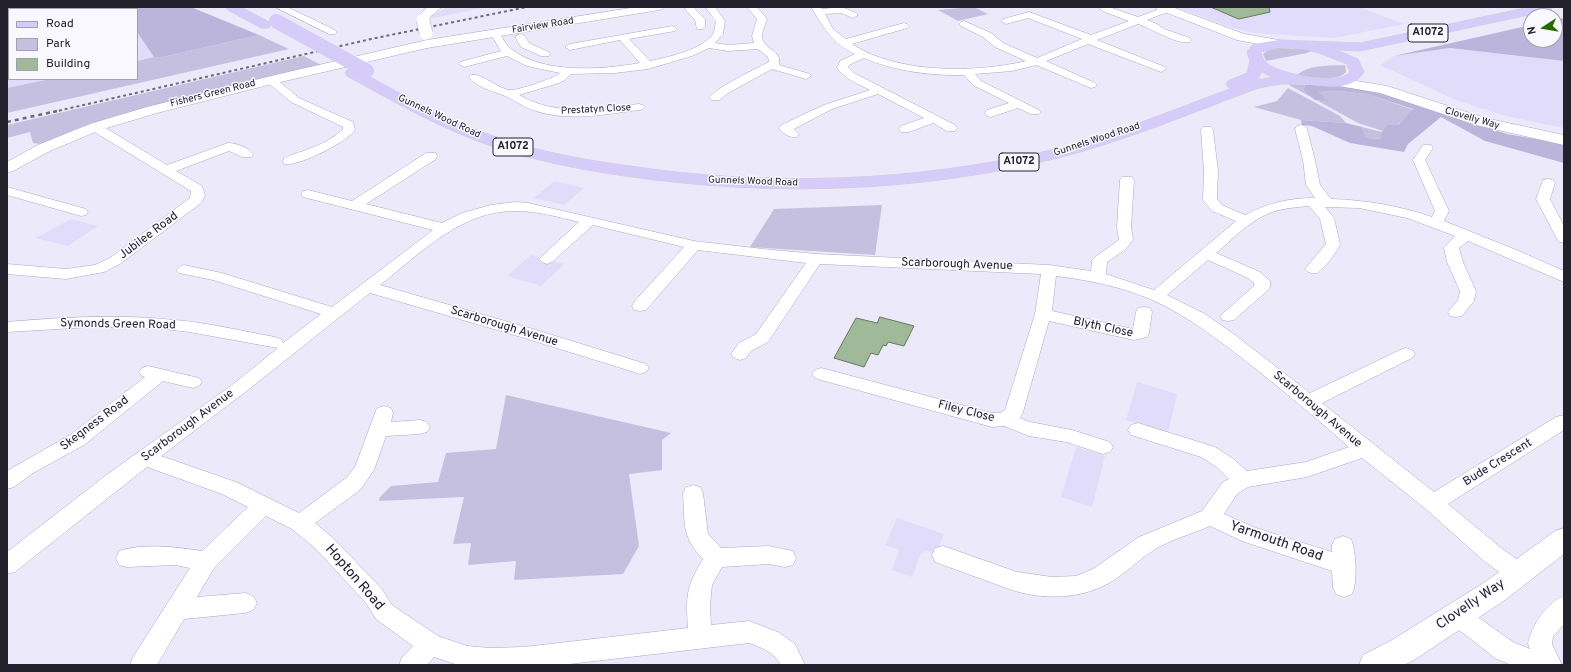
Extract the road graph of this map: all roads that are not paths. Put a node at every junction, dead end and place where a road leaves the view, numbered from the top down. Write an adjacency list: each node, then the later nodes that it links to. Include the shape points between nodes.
1 (232, 7): 18 (main road, Gunnels Wood Road / A1072)
2 (248, 7): 18 (main road, Gunnels Wood Road / A1072)
3 (280, 7): 22 (street)
4 (436, 7): 27 (street, bridge, via 426,14 423,20)
5 (658, 7): 23 (street, Fairview Road)
6 (710, 7): 20 (street, via 720,18)
7 (752, 7): 34 (street, via 762,19 757,36)
8 (1102, 7): 16 (street)
9 (1164, 8): 16 (street); 26 (street)
10 (690, 9): 20 (street, via 700,19 700,26)
11 (817, 10): 12 (street); 30 (street, via 831,33)
12 (848, 11)
13 (1523, 15): 35 (main road, Gunnels Wood Road / A1072, via 1371,45)
14 (1523, 18): 44 (main road, Gunnels Wood Road / A1072, via 1367,52 1360,56)
15 (1006, 21): 28 (street, via 1029,15)
16 (1138, 21): 28 (street); 29 (street)
17 (880, 22): 30 (street, via 899,28)
18 (271, 23): 47 (main road, Gunnels Wood Road / A1072)
19 (964, 24): 40 (street)
20 (721, 25): 31 (street, via 717,35)
21 (672, 29): 25 (street)
22 (332, 32)
23 (495, 33): 27 (street, Fairview Road); 36 (street)
24 (520, 37): 39 (street, via 525,46 542,54)
25 (622, 37): 33 (street); 42 (street)
26 (1241, 37): 32 (street); 38 (street)
27 (427, 38): 51 (street, Fishers Green Road)
28 (1090, 40): 40 (street); 45 (street)
29 (1186, 40)
30 (843, 43): 37 (street)
31 (706, 44): 34 (street, via 728,48); 42 (street, via 676,59)
32 (1279, 44): 35 (main road, Gunnels Wood Road / A1072); 38 (main road, Gunnels Wood Road / A1072, via 1259,48)
33 (570, 46)
34 (760, 46): 43 (street, via 774,57)
35 (1308, 46): 44 (main road, Gunnels Wood Road / A1072, via 1324,50)
36 (508, 52): 39 (street); 41 (street)
37 (863, 54): 48 (street, via 901,66); 55 (street, via 844,63 842,68 850,75)
38 (1255, 57): 52 (main road, Gunnels Wood Road / A1072, via 1267,70); 77 (main road, Gunnels Wood Road / A1072, via 1254,75 1246,79 1050,147 940,168 890,173)
39 (523, 60): 46 (street, via 544,67)
40 (1034, 62): 48 (street, via 1002,69); 54 (street)
41 (464, 64)
42 (648, 66): 46 (street, via 617,70)
43 (772, 66): 49 (street); 58 (street)
44 (1355, 67): 53 (main road, Gunnels Wood Road / A1072, via 1354,77); 56 (street, Clovelly Way)
45 (1161, 68)
46 (569, 70): 57 (street, via 555,81)
47 (360, 72): 77 (main road, Gunnels Wood Road / A1072, via 453,116 515,139 593,159); 77 (main road, Gunnels Wood Road / A1072, via 428,114 491,140 575,162 688,180)
48 (968, 72): 59 (street, via 977,83)
49 (806, 76)
50 (474, 77): 57 (street, Prestatyn Close)
51 (271, 80): 64 (street, Fishers Green Road, via 152,110); 74 (street, via 295,100 349,125 345,135 337,140)
52 (1297, 80): 53 (main road, Gunnels Wood Road / A1072); 77 (main road, Gunnels Wood Road / A1072, via 1263,83 1105,140 1052,155 977,170 899,180 846,183)
53 (1338, 82): 56 (street, Clovelly Way)
54 (1091, 85)
55 (880, 90): 63 (street); 65 (street, via 828,107)
56 (1382, 90): 70 (street, Clovelly Way, via 1481,122)
57 (510, 94): 60 (street, Prestatyn Close, via 530,107 557,112 577,113)
58 (715, 98)
59 (1018, 104): 61 (street); 62 (street)
60 (639, 107)
61 (1035, 112)
62 (991, 113)
63 (934, 119): 66 (street); 67 (street)
64 (95, 128): 75 (street, Fishers Green Road, via 44,148); 76 (street)
65 (785, 128)
66 (951, 128)
67 (905, 129)
68 (1301, 129): 82 (street, via 1313,185)
69 (1207, 130): 85 (street, via 1211,171 1210,200 1217,208)
70 (1564, 140)
71 (1427, 148): 87 (street, via 1419,160 1442,211)
72 (247, 154): 76 (street, via 228,147)
73 (431, 156): 83 (street)
74 (289, 161)
75 (7, 168)
76 (166, 170): 95 (street, Jubilee Road, via 197,189 196,200 115,261 99,269 66,274)
77 (737, 178)
78 (1128, 180): 100 (street, via 1124,227 1126,240 1100,260)
79 (1548, 183): 90 (street, via 1543,199)
80 (7, 191): 84 (street)
81 (308, 194): 83 (street)
82 (1320, 202): 85 (street, via 1269,208); 87 (street, via 1359,204); 96 (street, via 1333,244)
83 (356, 205): 88 (street)
84 (80, 212)
85 (1246, 220): 92 (street)
86 (589, 221): 88 (street, Scarborough Avenue, via 541,209 515,206 479,211); 91 (street, Scarborough Avenue); 93 (street)
87 (1435, 223): 89 (street)
88 (444, 228): 101 (street, Scarborough Avenue)
89 (1466, 235): 99 (street); 106 (street, via 1451,248 1468,291 1466,301)
90 (1564, 239)
91 (694, 245): 94 (street, Scarborough Avenue); 103 (street)
92 (1206, 254): 102 (street); 108 (street, via 1254,275 1262,282 1262,287)
93 (547, 259)
94 (816, 259): 98 (street, Scarborough Avenue); 111 (street, via 762,338 745,347)
95 (7, 269)
96 (1312, 269)
97 (184, 270): 104 (street, via 216,276)
98 (1049, 270): 100 (street, Scarborough Avenue); 107 (street, Filey Close)
99 (1562, 273)
100 (1098, 277): 102 (street, Scarborough Avenue)
101 (368, 287): 104 (street, Scarborough Avenue); 113 (street, Scarborough Avenue, via 533,334)
102 (1156, 296): 116 (street, Scarborough Avenue, via 1211,326)
103 (640, 306)
104 (335, 312): 123 (street, Scarborough Avenue)
105 (1144, 312): 107 (street, Blyth Close, via 1141,333 1134,335)
106 (1456, 312)
107 (1043, 314): 117 (street, Filey Close, via 1014,412)
108 (1228, 316)
109 (7, 327): 110 (street, Symonds Green Road, via 63,323 177,325)
110 (275, 344)
111 (740, 354)
112 (1406, 354): 116 (street)
113 (640, 368)
114 (821, 374): 117 (street, Filey Close, via 992,420)
115 (193, 382): 125 (street, Skegness Road, via 152,373 77,440)
116 (1309, 402): 122 (street, Scarborough Avenue)
117 (1007, 419): 121 (street, via 1017,426 1055,433)
118 (1563, 422): 127 (street, Bude Crescent)
119 (420, 427): 130 (street, via 381,422 364,470 353,484)
120 (1138, 430): 124 (street, via 1208,452 1225,463)
121 (1103, 447)
122 (1365, 449): 124 (street, via 1307,469); 127 (street, Scarborough Avenue)
123 (145, 458): 128 (street, Hopton Road, via 229,488); 136 (street, Scarborough Avenue)
124 (1242, 480): 129 (street, via 1230,488)
125 (7, 481)
126 (693, 493): 134 (street, via 697,536)
127 (1433, 503): 138 (street, Scarborough Avenue)
128 (263, 504): 130 (street, Hopton Road); 137 (street)
129 (1210, 517): 132 (street, via 1147,543 1101,576 1077,586 1052,587 1017,582); 139 (street, Yarmouth Road, via 1250,535 1343,555)
130 (300, 523): 145 (street, Hopton Road, via 344,564 374,596 384,612)
131 (1564, 539): 138 (street, Clovelly Way)
132 (943, 555)
133 (127, 558): 137 (street, via 175,556)
134 (716, 558): 135 (street, via 769,555); 144 (street, via 701,583 698,605)
135 (785, 558)
136 (9, 561)
137 (206, 561): 142 (street)
138 (1518, 573): 143 (street, Clovelly Way)
139 (1344, 587)
140 (245, 603): 142 (street)
141 (1564, 606): 152 (street, via 1542,633 1540,644)
142 (176, 609): 147 (street)
143 (1458, 615): 150 (street, Clovelly Way); 151 (street, via 1504,650)
144 (700, 636): 146 (street, Hopton Road); 149 (street, Hopton Road, via 749,632 782,647)
145 (430, 644): 146 (street, Hopton Road, via 467,657); 148 (street)
146 (524, 661)
147 (142, 665)
148 (411, 665)
149 (793, 665)
150 (1374, 665)
151 (1544, 665)
152 (1550, 665)

